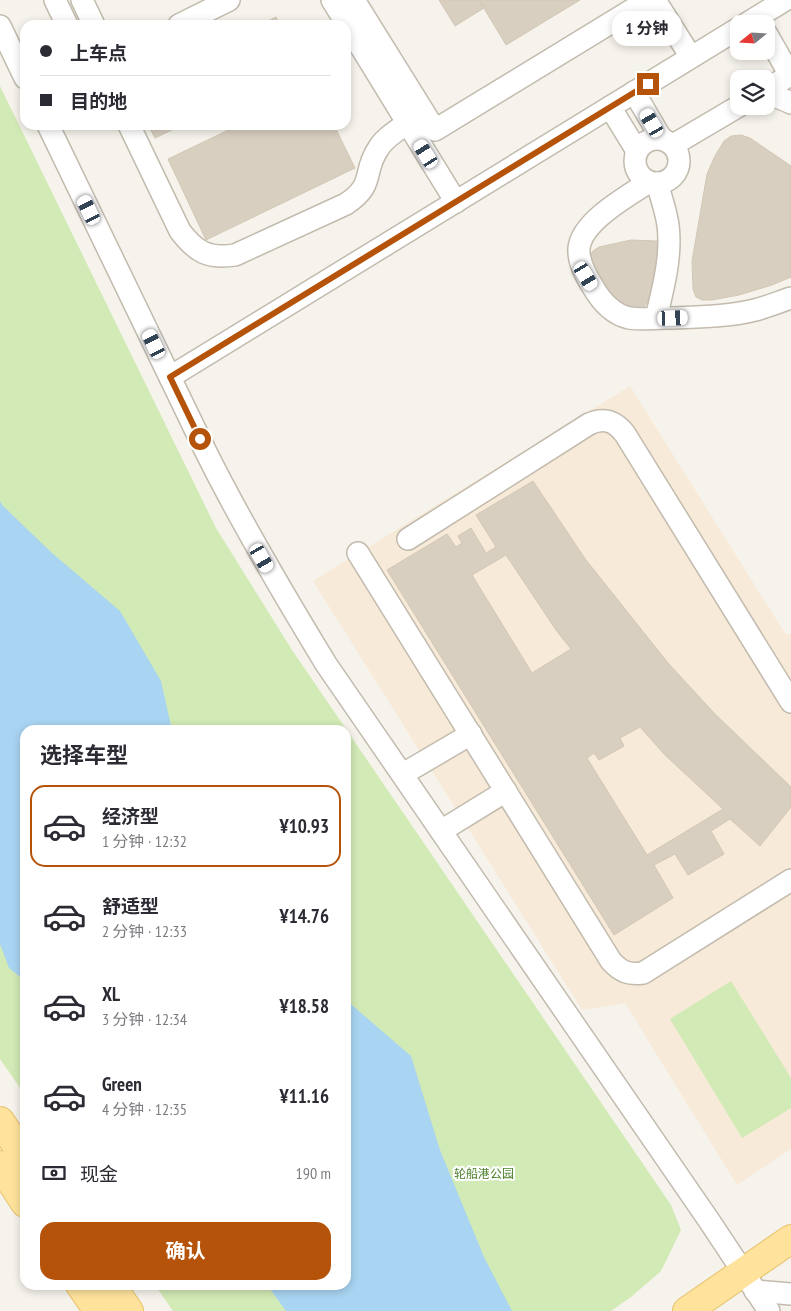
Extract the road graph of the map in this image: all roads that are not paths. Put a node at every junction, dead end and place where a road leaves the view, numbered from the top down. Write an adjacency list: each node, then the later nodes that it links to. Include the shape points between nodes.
1 (55, 0): 10 (street)
2 (82, 0): 11 (street)
3 (229, 0): 12 (street)
4 (332, 0): 13 (street)
5 (354, 0): 6 (street, via 435,130)
6 (648, 0)
7 (655, 0): 18 (street)
8 (785, 0): 9 (street)
9 (768, 15)
10 (65, 20)
11 (92, 20)
12 (188, 20)
13 (344, 20)
14 (0, 26): 19 (street)
15 (351, 31): 26 (street)
16 (730, 33): 18 (street)
17 (775, 51): 20 (street, via 790,75)
18 (691, 57): 21 (street)
19 (20, 68)
20 (775, 84)
21 (634, 92): 24 (street); 29 (street)
22 (775, 97): 23 (street)
23 (791, 103)
24 (610, 107): 30 (street); 32 (street)
25 (730, 110): 29 (street)
26 (407, 123): 28 (street, via 378,149 364,188 357,197 235,255 223,256 198,251 180,231); 32 (street)
27 (50, 130): 35 (street)
28 (132, 130)
29 (667, 142): 30 (street, via 647,141); 31 (street, via 680,158 679,166 671,178)
30 (637, 151): 31 (street, via 638,172)
31 (653, 182): 34 (street, via 667,218 669,238 664,286); 34 (street, via 600,215 579,247 580,262 586,276 607,307 628,318)
32 (456, 202): 35 (street)
33 (791, 298): 34 (street, via 725,315)
34 (656, 318)
35 (170, 377): 40 (street, via 230,501 278,586 326,664)
36 (408, 539): 38 (street, via 589,424 597,420 612,422 625,434)
37 (358, 554): 39 (street)
38 (791, 702)
39 (470, 734): 40 (street); 41 (street)
40 (403, 774): 42 (street)
41 (506, 791): 42 (street); 43 (street, via 611,961 624,972 634,974 652,969)
42 (441, 831): 52 (street)
43 (791, 880)
44 (0, 1121): 45 (main road)
45 (20, 1151)
46 (0, 1166): 47 (main road)
47 (20, 1196)
48 (791, 1239): 52 (main road)
49 (83, 1290): 54 (main road)
50 (114, 1290): 55 (main road)
51 (791, 1294): 52 (street)
52 (758, 1295): 53 (street); 56 (main road)
53 (791, 1308)
54 (98, 1311)
55 (129, 1311)
56 (688, 1311)

